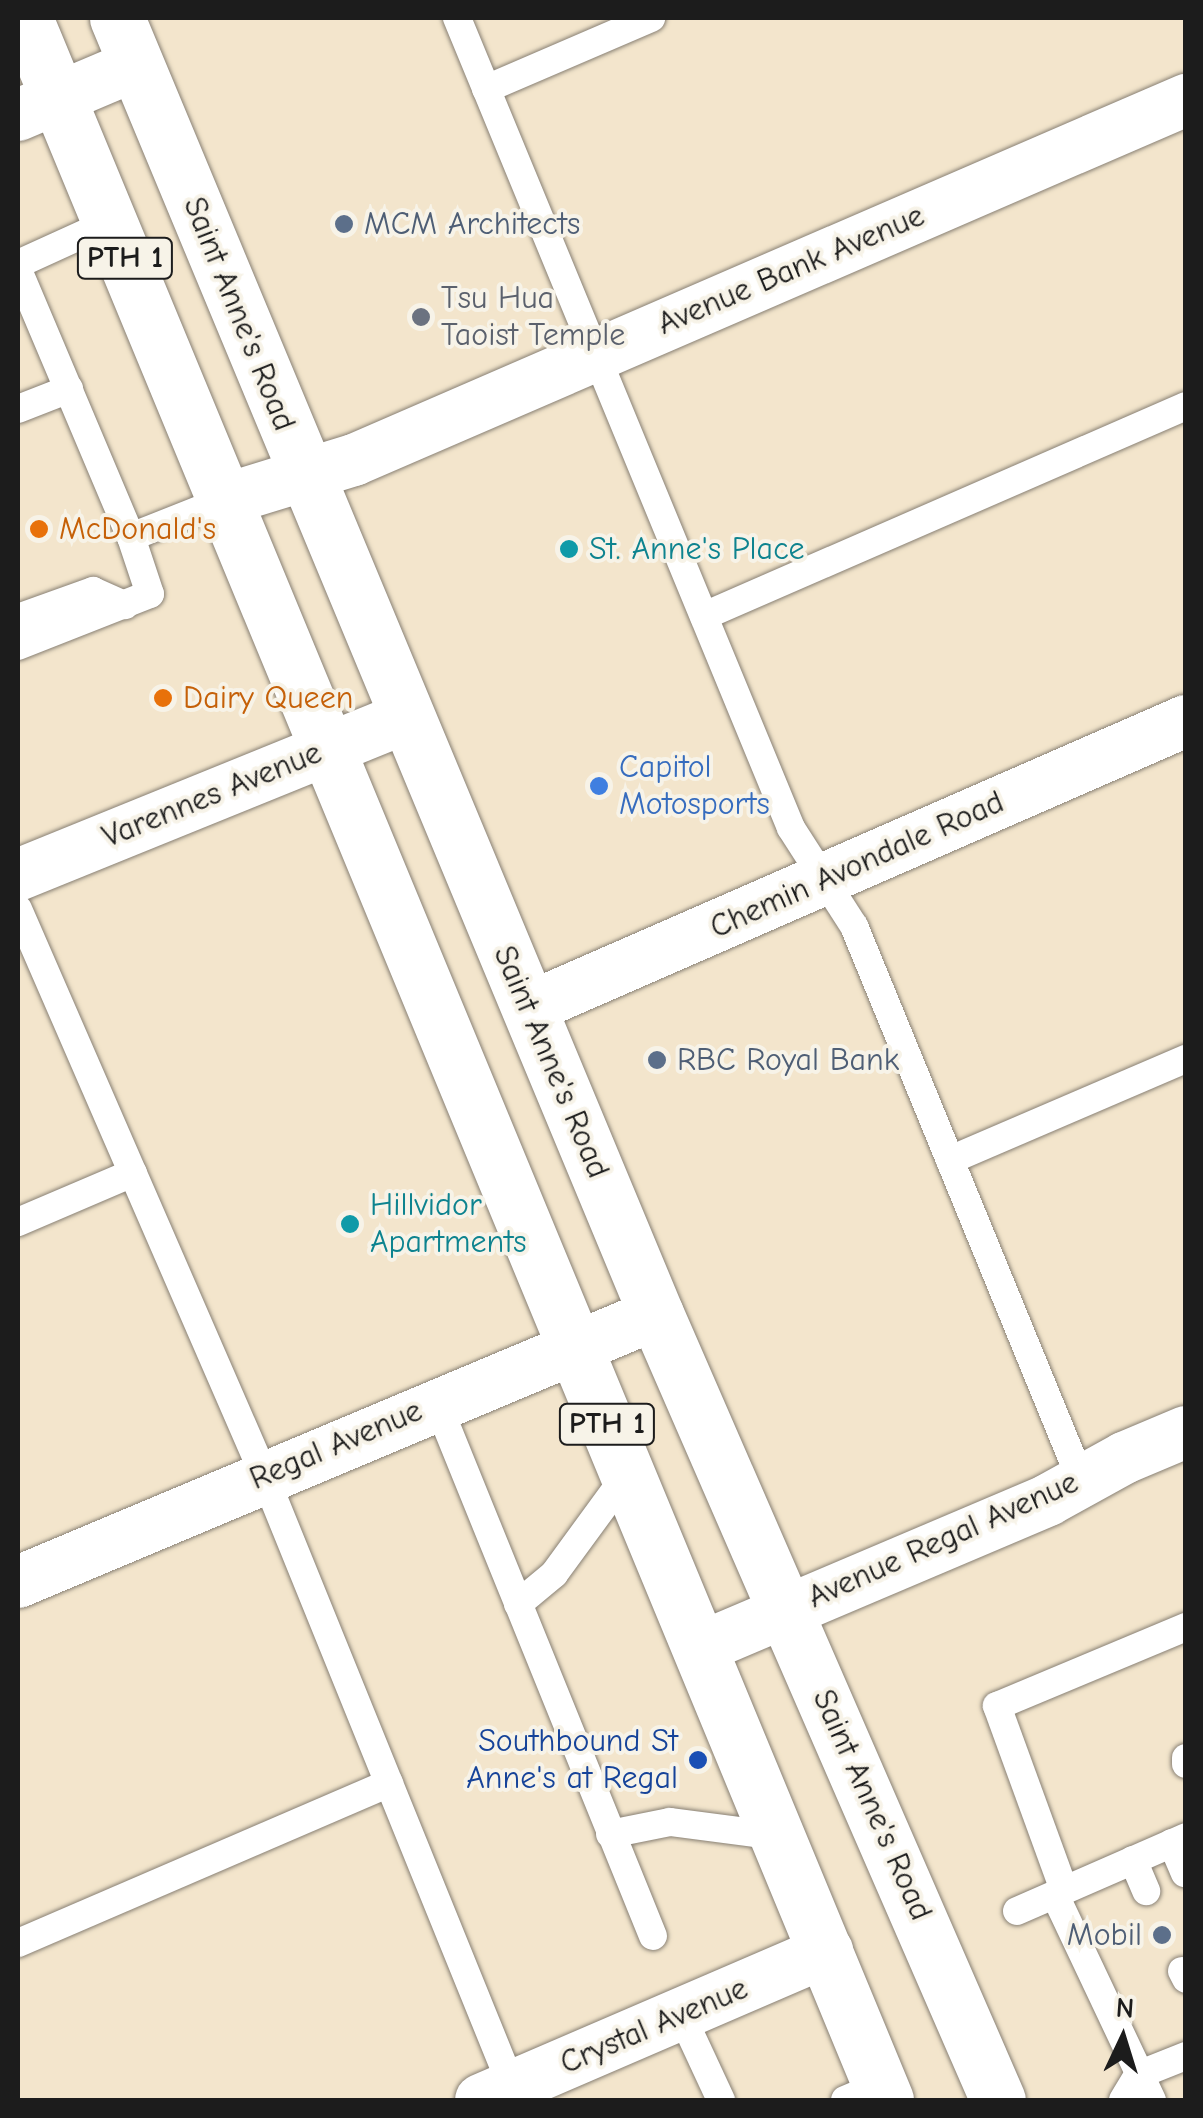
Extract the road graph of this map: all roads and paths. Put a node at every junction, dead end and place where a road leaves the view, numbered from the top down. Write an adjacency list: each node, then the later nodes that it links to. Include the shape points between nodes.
1 (25, 18): 7 (highway, PTH 1)
2 (456, 18): 5 (lane)
3 (651, 18): 5 (lane)
4 (127, 41): 7 (street); 14 (highway, Saint Anne's Road / PTH 1)
5 (486, 89): 10 (lane)
6 (1186, 100): 10 (street, Avenue Bank Avenue)
7 (38, 106): 8 (highway, PTH 1)
8 (110, 222): 9 (lane); 15 (highway, PTH 1)
9 (18, 267): 11 (lane)
10 (598, 354): 14 (street, Avenue Bank Avenue); 18 (lane)
11 (69, 390): 13 (lane); 16 (lane)
12 (1186, 406): 18 (lane)
13 (18, 409)
14 (306, 475): 15 (street, Avenue Bank Avenue); 21 (highway, Saint Anne's Road / PTH 1)
15 (227, 498): 16 (lane); 23 (highway, PTH 1)
16 (131, 538): 17 (lane, via 150,594)
17 (125, 604): 19 (lane, via 93,591); 20 (lane)
18 (704, 616): 25 (lane, via 791,828)
19 (18, 618)
20 (18, 646)
21 (408, 717): 23 (street, Varennes Avenue); 27 (highway, Saint Anne's Road / PTH 1)
22 (1186, 722): 25 (street, Chemin Avondale Road)
23 (327, 748): 24 (street, Varennes Avenue); 33 (highway, PTH 1)
24 (18, 875)
25 (822, 880): 27 (street, Chemin Avondale Road); 29 (lane, via 854,926)
26 (18, 909): 30 (lane)
27 (529, 1008): 32 (highway, Saint Anne's Road / PTH 1)
28 (1186, 1059): 29 (lane)
29 (950, 1160): 38 (lane)
30 (133, 1173): 31 (lane); 37 (lane)
31 (18, 1222)
32 (656, 1314): 33 (street, Regal Avenue); 41 (highway, Saint Anne's Road / PTH 1)
33 (574, 1345): 34 (street, Regal Avenue); 36 (highway, PTH 1)
34 (437, 1403): 37 (street, Regal Avenue); 40 (lane)
35 (1186, 1432): 38 (street, Avenue Regal Avenue)
36 (628, 1473): 40 (lane, via 554,1574); 43 (highway, PTH 1)
37 (264, 1476): 39 (street, Regal Avenue); 44 (lane)
38 (1081, 1480): 41 (street, Avenue Regal Avenue, via 1048,1500)
39 (18, 1582)
40 (518, 1604): 45 (lane)
41 (786, 1609): 43 (street, Avenue Regal Avenue); 62 (highway, Saint Anne's Road / PTH 1)
42 (1186, 1627): 51 (lane, via 997,1706)
43 (700, 1648): 46 (highway, PTH 1)
44 (389, 1783): 54 (lane); 60 (lane)
45 (610, 1834): 46 (lane, via 670,1822); 53 (lane)
46 (778, 1836): 55 (highway, PTH 1)
47 (1179, 1840): 48 (lane); 49 (lane)
48 (1133, 1860): 50 (lane); 51 (lane)
49 (1185, 1874)
50 (1146, 1891)
51 (1060, 1893): 52 (lane); 58 (lane)
52 (1017, 1911)
53 (653, 1936)
54 (18, 1944)
55 (827, 1951): 56 (street, Crystal Avenue); 59 (highway, PTH 1)
56 (682, 2016): 60 (street, Crystal Avenue); 61 (lane)
57 (1186, 2056): 58 (lane)
58 (1138, 2075): 63 (lane); 64 (lane)
59 (870, 2095)
60 (504, 2096)
61 (721, 2100)
62 (998, 2100)
63 (1122, 2100)
64 (1152, 2100)

